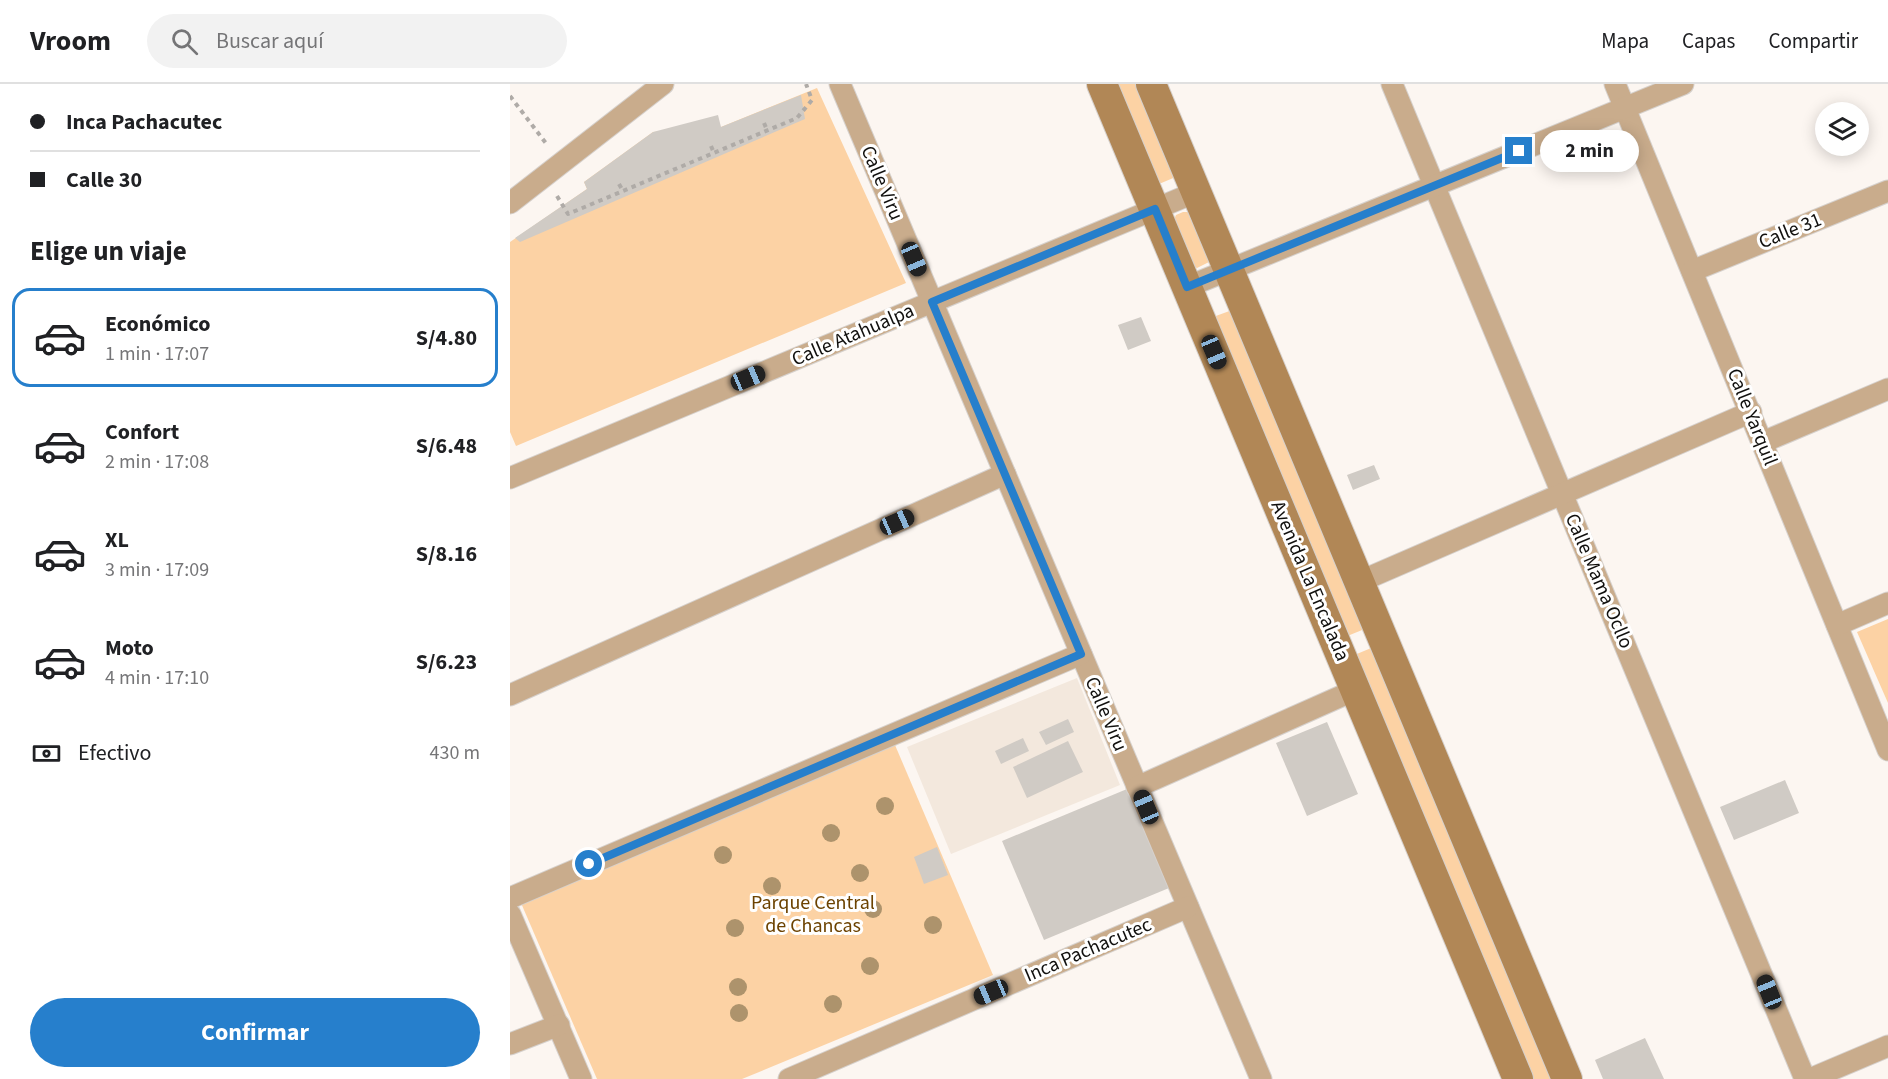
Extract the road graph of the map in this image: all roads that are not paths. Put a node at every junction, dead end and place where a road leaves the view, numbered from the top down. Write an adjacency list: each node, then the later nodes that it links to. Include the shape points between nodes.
1 (663, 84): 12 (street)
2 (840, 84): 17 (street, Calle Viru)
3 (1102, 84): 13 (street, Avenida La Encalada)
4 (1151, 84): 10 (street)
5 (1392, 84): 9 (street, Calle Mama Ocllo)
6 (1615, 84): 8 (street, Calle Yarquil)
7 (1683, 84): 8 (street)
8 (1624, 108): 9 (street); 15 (street, Calle Yarquil)
9 (1434, 186): 14 (street); 23 (street, Calle Mama Ocllo)
10 (1196, 192): 13 (street, Calle Atahualpa); 14 (street)
11 (1888, 192): 15 (street, Calle 31)
12 (510, 203)
13 (1155, 209): 16 (street, Avenida La Encalada); 17 (street, Calle Atahualpa)
14 (1229, 269): 16 (street); 24 (street)
15 (1692, 272): 19 (street, Calle Yarquil)
16 (1187, 287): 28 (street, Avenida La Encalada)
17 (932, 302): 21 (street, Calle Viru); 22 (street, Calle Atahualpa)
18 (1888, 389): 20 (street)
19 (1751, 412): 20 (street, Calle Yarquil); 23 (street)
20 (1763, 442): 26 (street, Calle Yarquil)
21 (1005, 474): 27 (street, Calle Viru); 29 (street)
22 (510, 478)
23 (1562, 494): 24 (street); 43 (street, Calle Mama Ocllo)
24 (1361, 581): 42 (street)
25 (1888, 603): 26 (street)
26 (1837, 626): 30 (street, Calle Yarquil)
27 (1081, 654): 31 (street, Calle Viru); 32 (street)
28 (1355, 690): 31 (street); 41 (street, Avenida La Encalada)
29 (510, 694)
30 (1888, 750)
31 (1137, 787): 33 (street, Calle Viru)
32 (510, 898)
33 (1188, 907): 39 (street, Inca Pachacutec); 40 (street, Calle Viru)
34 (510, 914): 35 (street)
35 (559, 1025): 36 (street); 38 (street)
36 (510, 1044)
37 (1888, 1046): 43 (street)
38 (581, 1079)
39 (789, 1079)
40 (1261, 1079)
41 (1518, 1079)
42 (1567, 1079)
43 (1808, 1079)

